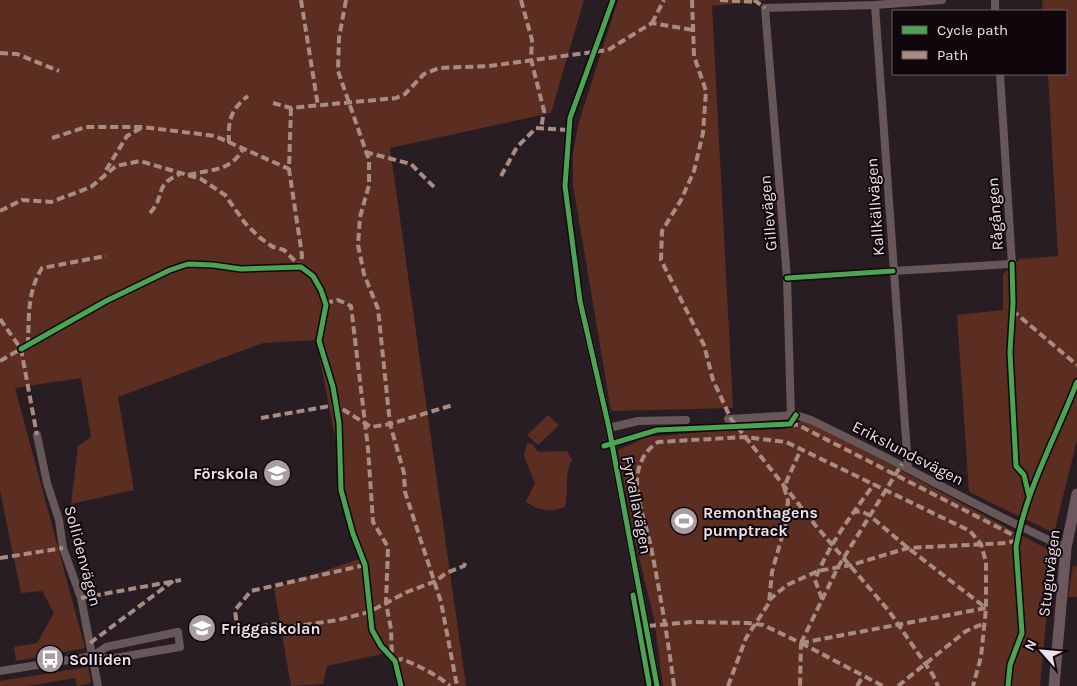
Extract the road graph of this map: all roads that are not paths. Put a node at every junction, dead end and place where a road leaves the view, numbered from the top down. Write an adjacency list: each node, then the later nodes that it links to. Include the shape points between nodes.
1 (942, 0): 2 (street)
2 (875, 5): 4 (street, Kallkällvägen); 6 (street, Gillevägen, via 765,8 787,278)
3 (1000, 75): 4 (street, Rågången, via 1012,264)
4 (893, 271): 11 (street, Kallkällvägen)
5 (580, 301): 9 (street, Fyrvallavägen)
6 (791, 416): 7 (street, Erikslundsvägen); 11 (street, Erikslundsvägen, via 811,420)
7 (728, 419)
8 (686, 420): 9 (street, via 638,421)
9 (609, 428): 17 (street, Fyrvallavägen)
10 (37, 435): 14 (street, Sollidenvägen, via 63,548 81,598)
11 (908, 467): 13 (street, Erikslundsvägen, via 1021,528)
12 (1077, 494): 13 (main road, Stuguvägen)
13 (1066, 548): 18 (main road, Stuguvägen)
14 (93, 656): 14 (street, via 106,647 178,632 180,647 109,660); 15 (street); 16 (street, Sollidenvägen)
15 (0, 671)
16 (98, 686)
17 (657, 686)
18 (1054, 686)

